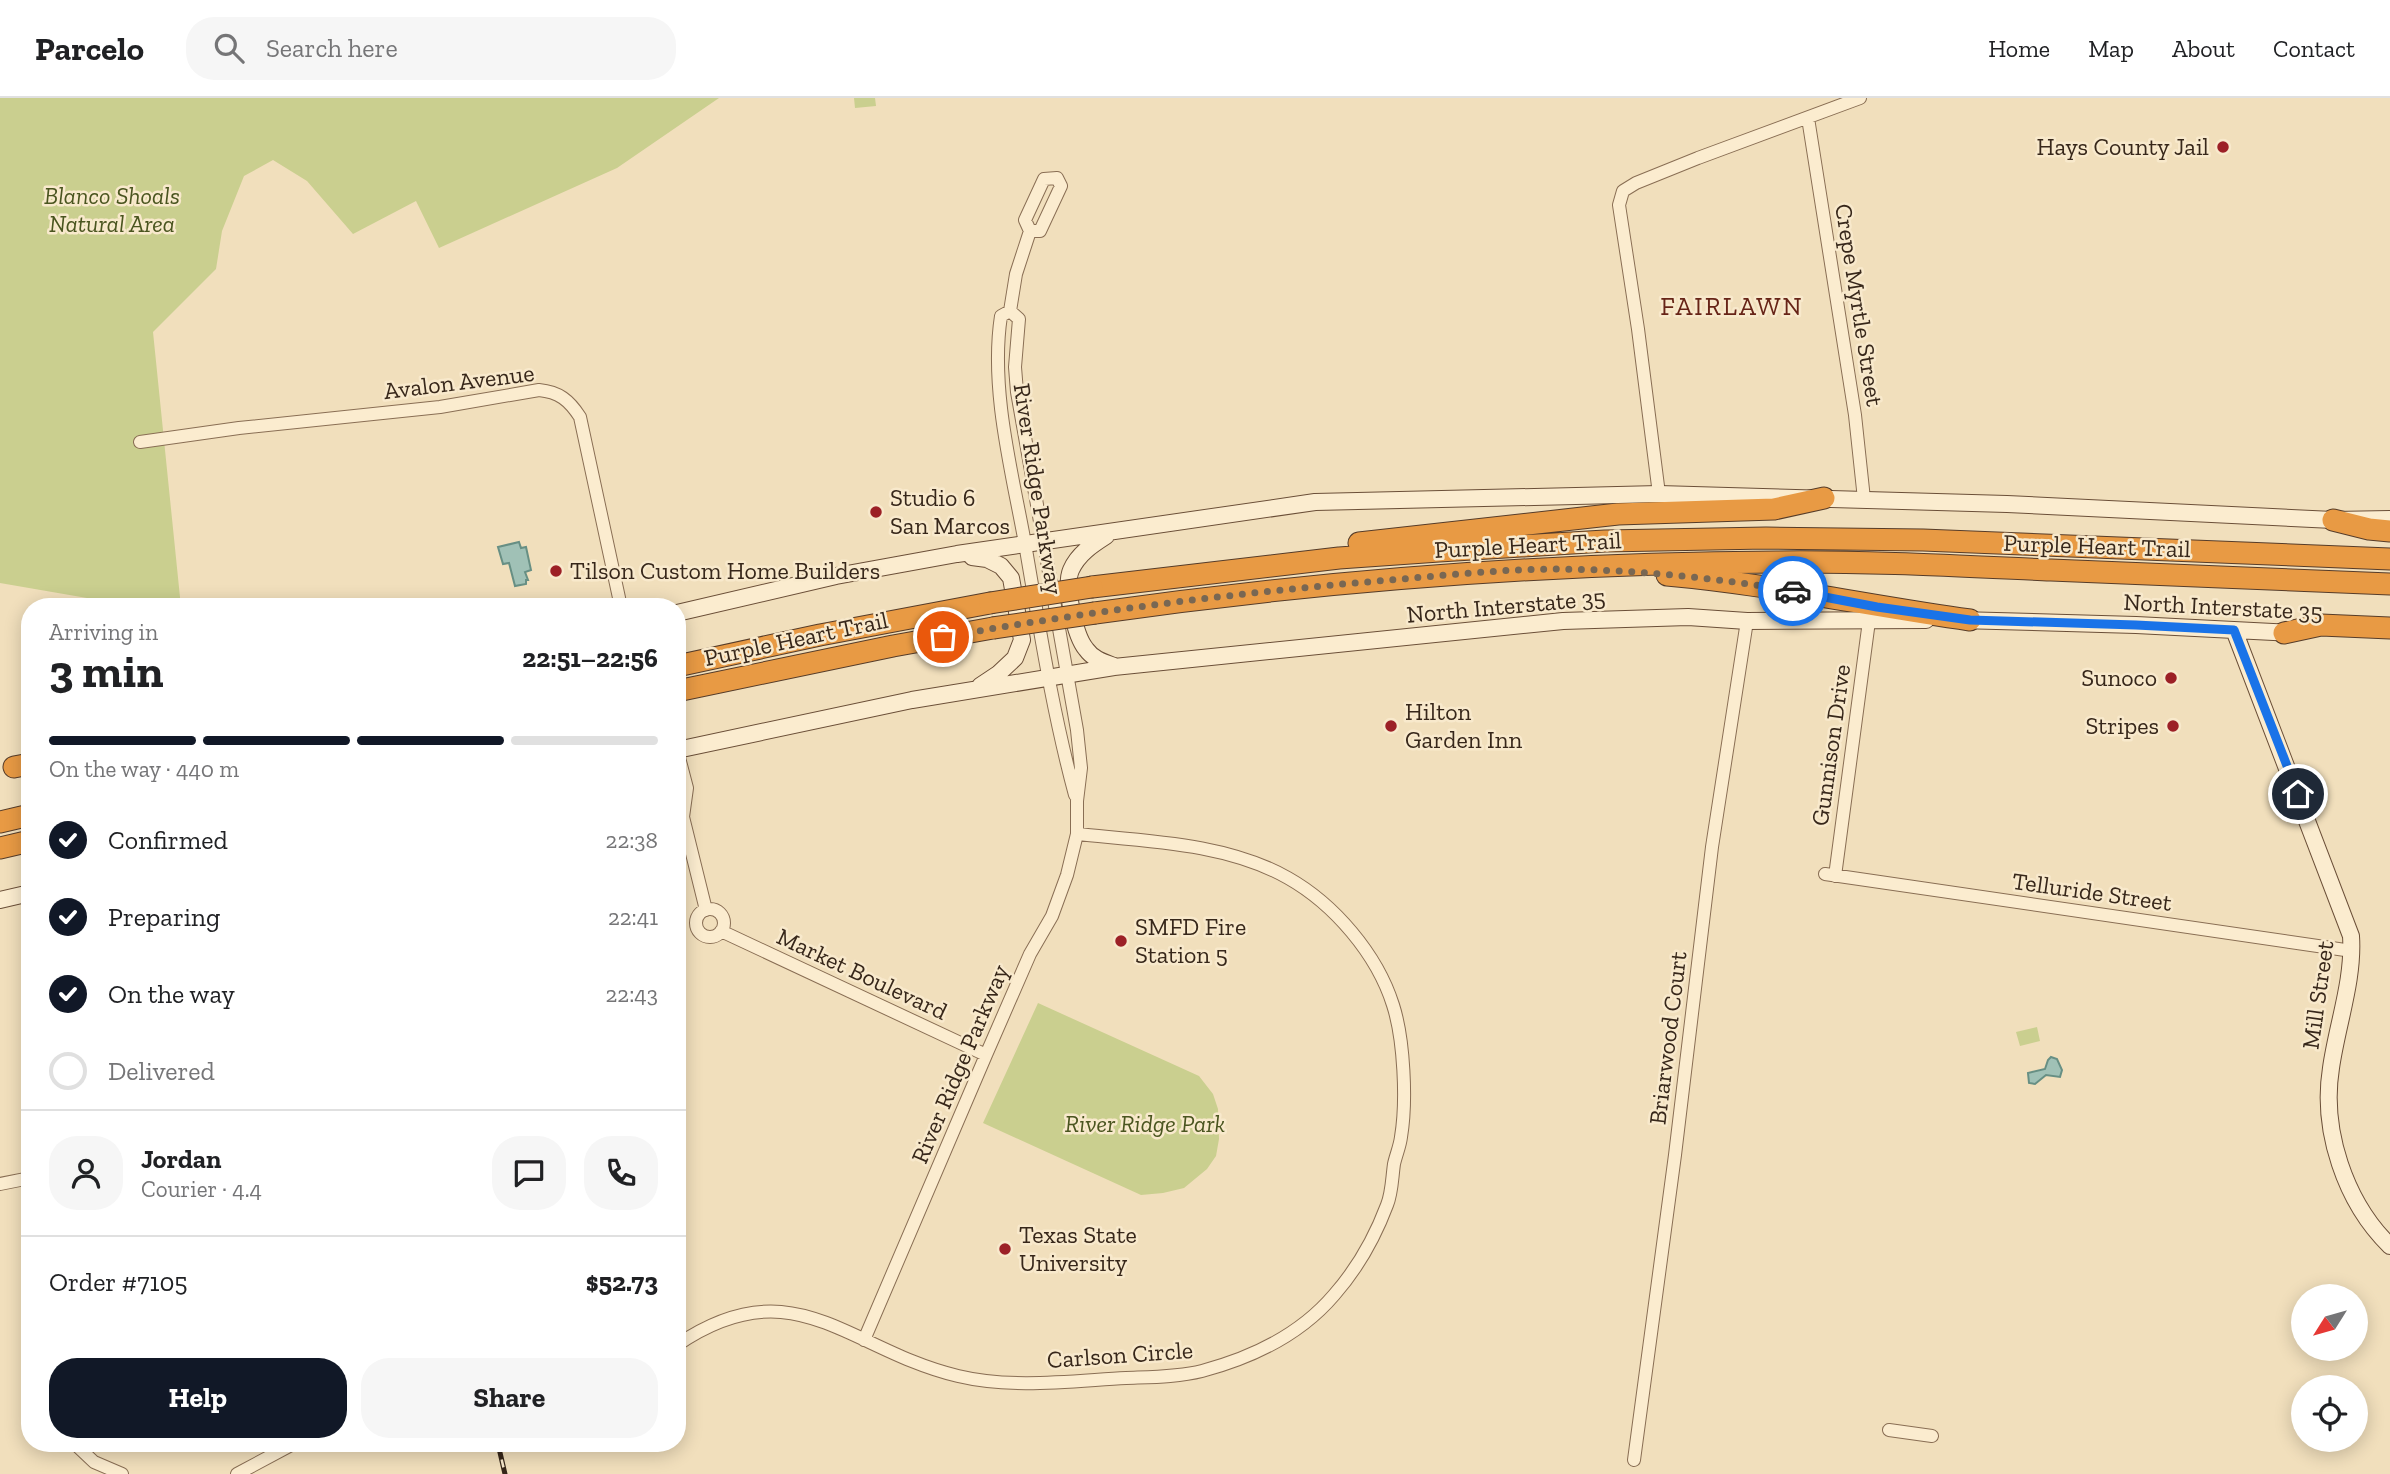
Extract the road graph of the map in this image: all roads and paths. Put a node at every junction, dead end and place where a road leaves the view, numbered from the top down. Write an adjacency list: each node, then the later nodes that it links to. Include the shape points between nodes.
1 (1860, 98): 2 (street)
2 (1808, 118): 6 (street, via 1623,191 1619,205); 8 (street, Crepe Myrtle Street)
3 (1030, 231): 4 (street, River Ridge Parkway)
4 (1010, 311): 13 (street, River Ridge Parkway, via 1019,319 1017,392); 14 (street, River Ridge Parkway, via 1001,316 998,374)
5 (140, 442): 20 (street, Avalon Avenue, via 553,391 566,398 580,417)
6 (1659, 494): 7 (main road); 12 (main road, via 1315,502)
7 (1824, 498): 8 (main road); 19 (highway, via 1774,509 1618,514 1430,534 1198,565 1122,577)
8 (1864, 499): 10 (main road)
9 (2390, 519): 10 (main road)
10 (2333, 520): 11 (highway)
11 (2390, 530)
12 (1111, 533): 13 (main road); 30 (main road, via 1084,551 1070,571 1068,583 1078,638 1088,653)
13 (1043, 542): 14 (main road); 31 (street, River Ridge Parkway)
14 (1025, 545): 15 (main road); 32 (street, River Ridge Parkway)
15 (957, 554): 21 (main road); 34 (main road, via 987,559 1002,566 1012,578 1022,640 1015,658)
16 (2390, 559): 19 (highway, Purple Heart Trail, via 1923,540 1659,540 1339,558)
17 (1560, 569): 18 (highway, Purple Heart Trail, via 1711,563 1900,564); 22 (highway, via 1717,580); 33 (highway, Purple Heart Trail, bridge, via 1312,586 1095,613 820,660)
18 (2390, 584)
19 (1092, 587): 29 (highway, Purple Heart Trail, bridge, via 820,635)
20 (619, 598)
21 (686, 611)
22 (1970, 620): 24 (main road, North Interstate 35); 26 (main road, North Interstate 35)
23 (1747, 621): 24 (main road, North Interstate 35); 30 (main road, North Interstate 35, via 1688,617 1563,621); 60 (street, Briarwood Court, via 1712,847)
24 (1869, 621): 44 (street, Gunnison Drive)
25 (2390, 628): 27 (highway, via 2321,625)
26 (2234, 630): 27 (main road, North Interstate 35); 49 (main road, Mill Street, via 2346,918)
27 (2284, 633): 28 (main road, North Interstate 35)
28 (2390, 639)
29 (686, 664)
30 (1114, 667): 31 (main road, North Interstate 35)
31 (1067, 675): 32 (main road, North Interstate 35); 36 (street, River Ridge Parkway, via 1081,768)
32 (1048, 678): 34 (main road, North Interstate 35); 36 (street, River Ridge Parkway)
33 (686, 689)
34 (975, 689): 35 (main road, North Interstate 35)
35 (686, 748)
36 (1077, 801): 40 (street, River Ridge Parkway)
37 (21, 817): 38 (highway)
38 (0, 821)
39 (686, 829): 47 (street, Market Boulevard)
40 (1077, 834): 50 (street, River Ridge Parkway, via 1052,916 1030,954); 55 (street, Carlson Circle, via 1214,850 1251,860 1290,878 1351,933 1377,967 1398,1024 1403,1110 1389,1201 1359,1260 1333,1297 1276,1342 1247,1357 1197,1372 1004,1384 957,1376)
41 (21, 843): 43 (highway)
42 (21, 847): 43 (highway)
43 (0, 848)
44 (1830, 875): 49 (street, Telluride Street)
45 (21, 895): 46 (main road)
46 (0, 900)
47 (706, 909): 48 (street, Market Boulevard, via 721,915); 48 (street, Market Boulevard, via 697,917 697,929 711,937)
48 (721, 931): 50 (street, Market Boulevard)
49 (2352, 951): 53 (main road, Mill Street, via 2330,1071 2329,1106 2345,1177 2368,1221)
50 (986, 1055): 55 (street, River Ridge Parkway)
51 (21, 1180): 52 (street)
52 (0, 1184)
53 (2390, 1246)
54 (686, 1339): 55 (street, Carlson Circle, via 727,1317 787,1311)
55 (864, 1340)
56 (1889, 1430): 57 (street)
57 (1933, 1436)
58 (83, 1452): 61 (street)
59 (278, 1452): 62 (street)
60 (1634, 1460)
61 (121, 1474)
62 (237, 1474)

